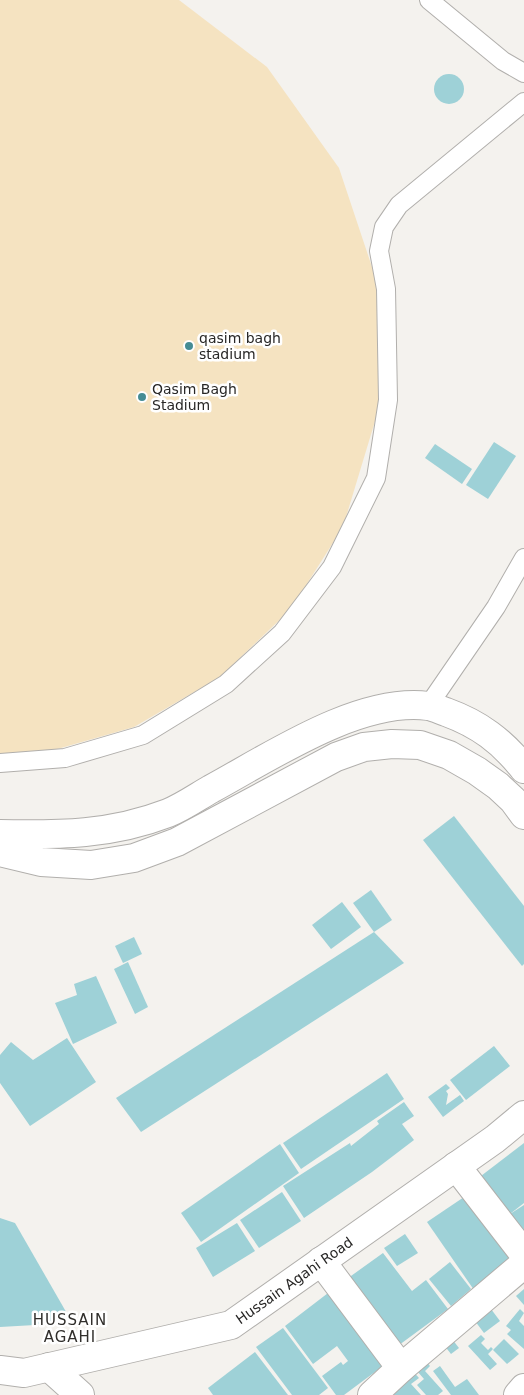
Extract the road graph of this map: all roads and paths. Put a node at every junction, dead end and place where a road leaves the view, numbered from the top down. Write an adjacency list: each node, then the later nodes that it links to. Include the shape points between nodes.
1 (429, 0): 2 (lane, via 503,61)
2 (524, 73)
3 (524, 102): 6 (lane, via 399,205 384,227 379,251 386,289 388,400 376,478 332,568 282,633 226,684 143,735 64,758)
4 (524, 558): 5 (lane, via 496,607)
5 (428, 706): 7 (street, via 485,730 509,750); 9 (street, via 373,710 338,722 170,812 136,824 92,833)
6 (0, 763)
7 (524, 769)
8 (524, 815): 10 (street, via 498,786 449,755 420,745 392,744 364,746 336,757 177,842 134,858 91,865 66,864 41,862)
9 (0, 834)
10 (0, 852)
11 (524, 1115): 12 (street, Hussain Agahi Road)
12 (456, 1166): 13 (street); 14 (street, Hussain Agahi Road)
13 (524, 1254)
14 (321, 1262): 16 (street, Hussain Agahi Road, via 231,1325); 17 (street)
15 (524, 1264): 17 (street)
16 (49, 1368): 18 (street, Hussain Agahi Road, via 24,1373); 20 (street)
17 (401, 1368): 21 (street)
18 (0, 1370)
19 (524, 1388): 22 (street)
20 (78, 1394)
21 (372, 1395)
22 (518, 1395)

